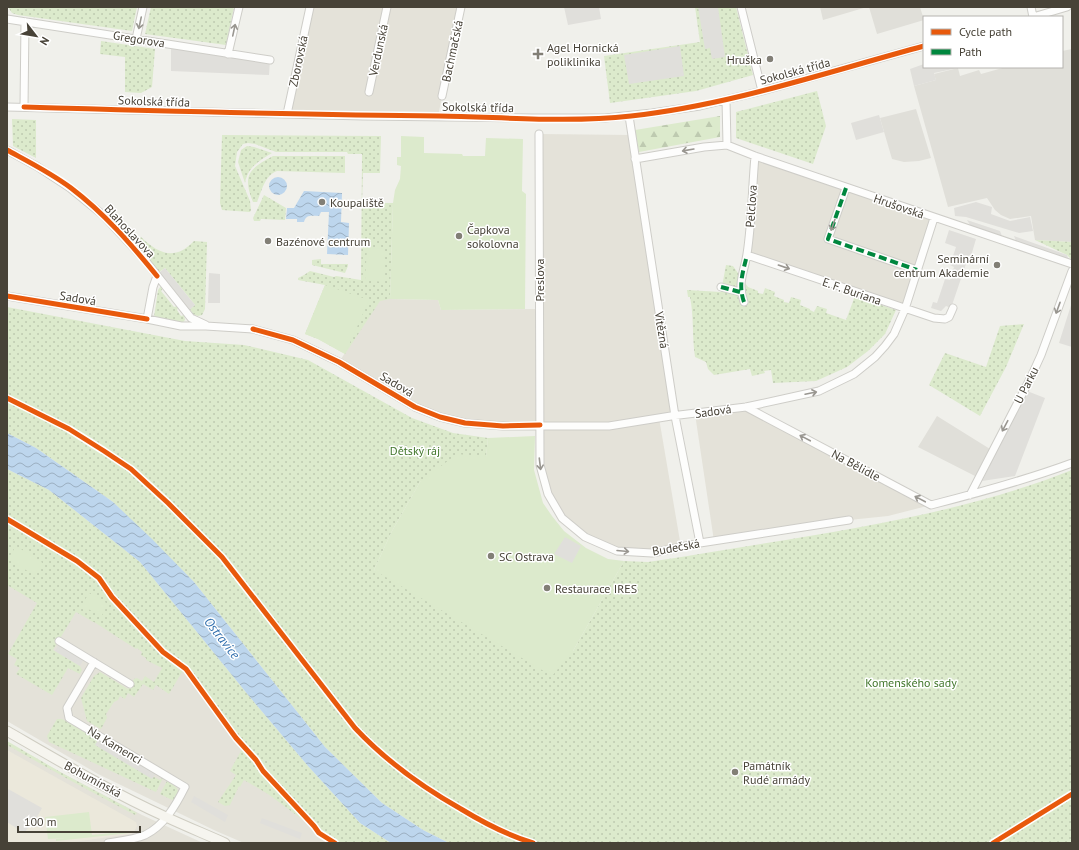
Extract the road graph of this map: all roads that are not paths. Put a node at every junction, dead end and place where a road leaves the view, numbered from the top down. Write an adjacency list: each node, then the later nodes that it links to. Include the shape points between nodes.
1 (143, 7): 11 (street, one-way to 11)
2 (239, 7): 13 (street, one-way to 2)
3 (310, 7): 21 (street, Zborovská)
4 (387, 7): 16 (street, Verdunská)
5 (461, 7): 17 (street, Bachmačská)
6 (741, 7): 15 (street)
7 (1067, 7): 8 (street)
8 (1036, 16)
9 (7, 19): 10 (street, Gregorova)
10 (26, 22): 11 (street, Gregorova); 20 (street)
11 (136, 39): 13 (street, Gregorova)
12 (923, 46): 15 (street, Sokolská třída)
13 (228, 54): 14 (street, Gregorova)
14 (270, 60)
15 (762, 91): 18 (street, Sokolská třída)
16 (369, 92)
17 (442, 96)
18 (726, 100): 22 (street, Sokolská třída); 24 (street)
19 (7, 107): 20 (street, Sokolská třída)
20 (24, 107): 21 (street, Sokolská třída)
21 (287, 114): 22 (street, Sokolská třída, via 533,118)
22 (629, 116): 27 (street, Vítězná)
23 (539, 134): 45 (street, Preslova)
24 (727, 145): 26 (street, Hrušovská); 27 (street, one-way to 27)
25 (7, 150): 34 (street, Blahoslavova, via 38,167 81,197 108,220)
26 (755, 156): 28 (street, Hrušovská); 30 (street, Pelclova)
27 (635, 159): 44 (street, Vítězná)
28 (846, 188): 29 (street, Hrušovská); 32 (street, one-way to 32, via 828,239)
29 (934, 218): 31 (street, Hrušovská); 32 (street, Sadová)
30 (747, 255): 36 (street); 40 (street, E. F. Buriana, one-way to 40)
31 (1072, 264)
32 (917, 270): 40 (street, Sadová)
33 (1072, 271): 47 (street, U Parku, one-way to 47, via 1041,356)
34 (157, 276): 41 (street); 42 (street, Blahoslavova, via 191,318)
35 (722, 287): 36 (street)
36 (740, 292): 38 (street)
37 (7, 296): 41 (street, Sadová)
38 (744, 302)
39 (953, 308): 40 (street, E. F. Buriana, via 949,317 944,319)
40 (905, 309): 43 (street, Sadová, one-way to 40, via 819,391 854,374 885,346 894,334)
41 (147, 319): 42 (street, Sadová, via 181,326)
42 (206, 326): 45 (street, Sadová, via 253,329 293,340 339,362 415,407 440,417 465,423)
43 (746, 407): 44 (street, Sadová); 47 (street, Na Bělidle, one-way to 43, via 931,505)
44 (675, 416): 45 (street, Sadová, via 609,426); 49 (street, Vítězná)
45 (540, 425): 49 (street, Budečská, one-way to 49, via 540,465 548,494 562,518 578,532 617,551 652,553)
46 (1072, 463): 47 (street, Na Bělidle)
47 (970, 495)
48 (849, 520): 49 (street, Budečská)
49 (700, 543)
50 (59, 641): 51 (street)
51 (94, 662): 52 (street); 54 (street, Na Kamenci, via 67,708 70,718 185,788)
52 (130, 684)
53 (7, 731): 54 (main road, Bohumínská, via 78,772)
54 (166, 817): 55 (street, via 147,834 131,840); 56 (main road, Bohumínská)
55 (108, 843)
56 (225, 843)

